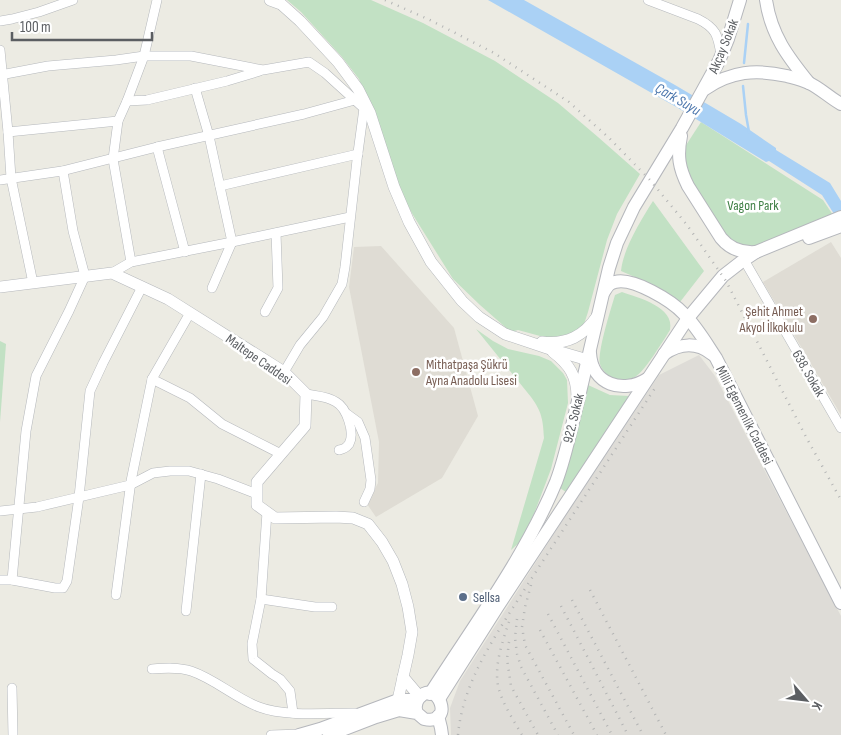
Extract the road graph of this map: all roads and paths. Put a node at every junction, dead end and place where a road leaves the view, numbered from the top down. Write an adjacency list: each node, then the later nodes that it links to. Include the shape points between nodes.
1 (73, 0): 7 (street, via 39,12)
2 (157, 0): 9 (street)
3 (270, 0): 19 (street, via 281,4 300,21 338,62 358,89)
4 (740, 0): 10 (main road, Akçay Sokak)
5 (766, 0): 13 (main road, via 771,22 783,48)
6 (651, 1): 10 (street, via 706,23 718,36)
7 (0, 20)
8 (0, 50): 12 (street)
9 (144, 56): 11 (street, via 191,56); 12 (street, via 48,66); 17 (street)
10 (721, 57): 15 (main road, Akçay Sokak)
11 (263, 70): 14 (street); 16 (street, via 309,62)
12 (1, 75): 22 (street)
13 (810, 83): 15 (main road, via 771,72 749,72 723,79); 18 (main road)
14 (195, 88): 17 (street); 23 (street)
15 (704, 90): 21 (main road, 922. Sokak)
16 (355, 100): 19 (street); 23 (street)
17 (127, 102): 20 (street)
18 (841, 104)
19 (367, 111): 25 (street); 52 (street, via 394,187 431,262 479,317 505,334)
20 (118, 121): 22 (street); 26 (street)
21 (684, 125): 38 (main road, 922. Sokak, via 678,160 688,186 724,242 733,249); 47 (main road, 922. Sokak, via 619,236)
22 (8, 132): 28 (street)
23 (208, 136): 24 (street); 30 (street)
24 (157, 147): 26 (street); 37 (street)
25 (358, 154): 30 (street); 31 (street)
26 (113, 158): 27 (street); 39 (street)
27 (63, 170): 28 (street); 42 (street)
28 (11, 178): 29 (street); 43 (street)
29 (0, 180)
30 (220, 186): 36 (street)
31 (350, 217): 35 (street); 57 (street, via 342,284)
32 (841, 217): 34 (main road)
33 (841, 226): 34 (main road)
34 (826, 227): 38 (main road); 40 (main road)
35 (276, 233): 36 (street); 48 (street, via 278,288)
36 (232, 242): 37 (street); 46 (street)
37 (185, 252): 39 (street)
38 (756, 252): 51 (main road, via 724,276)
39 (131, 262): 41 (street)
40 (746, 266): 51 (main road); 63 (street, 638. Sokak)
41 (112, 273): 42 (street); 45 (street, Maltepe Caddesi)
42 (84, 276): 43 (street); 71 (street, via 36,376)
43 (33, 283): 44 (street)
44 (0, 287)
45 (142, 287): 49 (street, Maltepe Caddesi); 69 (street, via 90,391)
46 (212, 288)
47 (604, 292): 50 (main road, 922. Sokak); 51 (main road, Milli Egemenlik Caddesi, via 614,282 630,283 666,300)
48 (265, 312)
49 (190, 313): 57 (street, Maltepe Caddesi); 58 (street)
50 (598, 315): 52 (street, via 577,336 561,343); 56 (main road, 922. Sokak, via 591,346)
51 (688, 318): 54 (main road); 55 (main road, Milli Egemenlik Caddesi)
52 (518, 338): 53 (street)
53 (550, 349): 56 (street, via 581,358); 61 (street, via 571,370 577,390)
54 (664, 354): 55 (main road, via 680,346 694,345); 59 (main road)
55 (716, 358): 78 (main road, Milli Egemenlik Caddesi)
56 (591, 365): 59 (main road, via 607,382 621,387); 61 (main road, 922. Sokak)
57 (284, 372): 60 (street, Maltepe Caddesi)
58 (152, 379): 65 (street, via 190,398 222,424); 67 (street)
59 (648, 379): 84 (main road, via 498,606)
60 (306, 394): 62 (street, via 328,398 338,403); 65 (street, Maltepe Caddesi, via 305,426)
61 (577, 405): 84 (main road, 922. Sokak, via 556,479 530,534)
62 (347, 414): 64 (street, via 350,442); 70 (street, via 358,422 365,438 371,480)
63 (841, 428)
64 (340, 450)
65 (281, 454): 68 (street, Maltepe Caddesi, via 257,482)
66 (201, 474): 67 (street, via 189,471 153,473); 68 (street); 80 (street)
67 (130, 485): 69 (street); 76 (street)
68 (257, 494): 73 (street, via 257,504)
69 (79, 497): 71 (street); 75 (street, via 67,581 63,588)
70 (364, 502)
71 (18, 509): 72 (street); 75 (street)
72 (0, 511)
73 (267, 512): 77 (street); 82 (street, via 276,518 353,518 368,524 393,561 408,607 412,632)
74 (0, 580): 75 (street)
75 (12, 580)
76 (116, 595)
77 (261, 599): 79 (street); 87 (street, via 252,644 253,659 280,679 290,691)
78 (841, 603)
79 (332, 607)
80 (186, 611)
81 (152, 669): 87 (street, via 190,671 260,708)
82 (403, 677): 84 (street); 85 (street)
83 (12, 688): 91 (street)
84 (427, 697): 85 (main road); 88 (main road, via 416,704); 89 (main road, via 442,706)
85 (398, 700): 86 (main road)
86 (363, 712): 87 (street); 90 (main road)
87 (293, 713)
88 (417, 713): 89 (main road, via 428,720); 93 (main road, via 399,710)
89 (438, 716): 94 (main road)
90 (300, 734): 92 (street)
91 (13, 735)
92 (271, 735)
93 (329, 735)
94 (442, 735)

